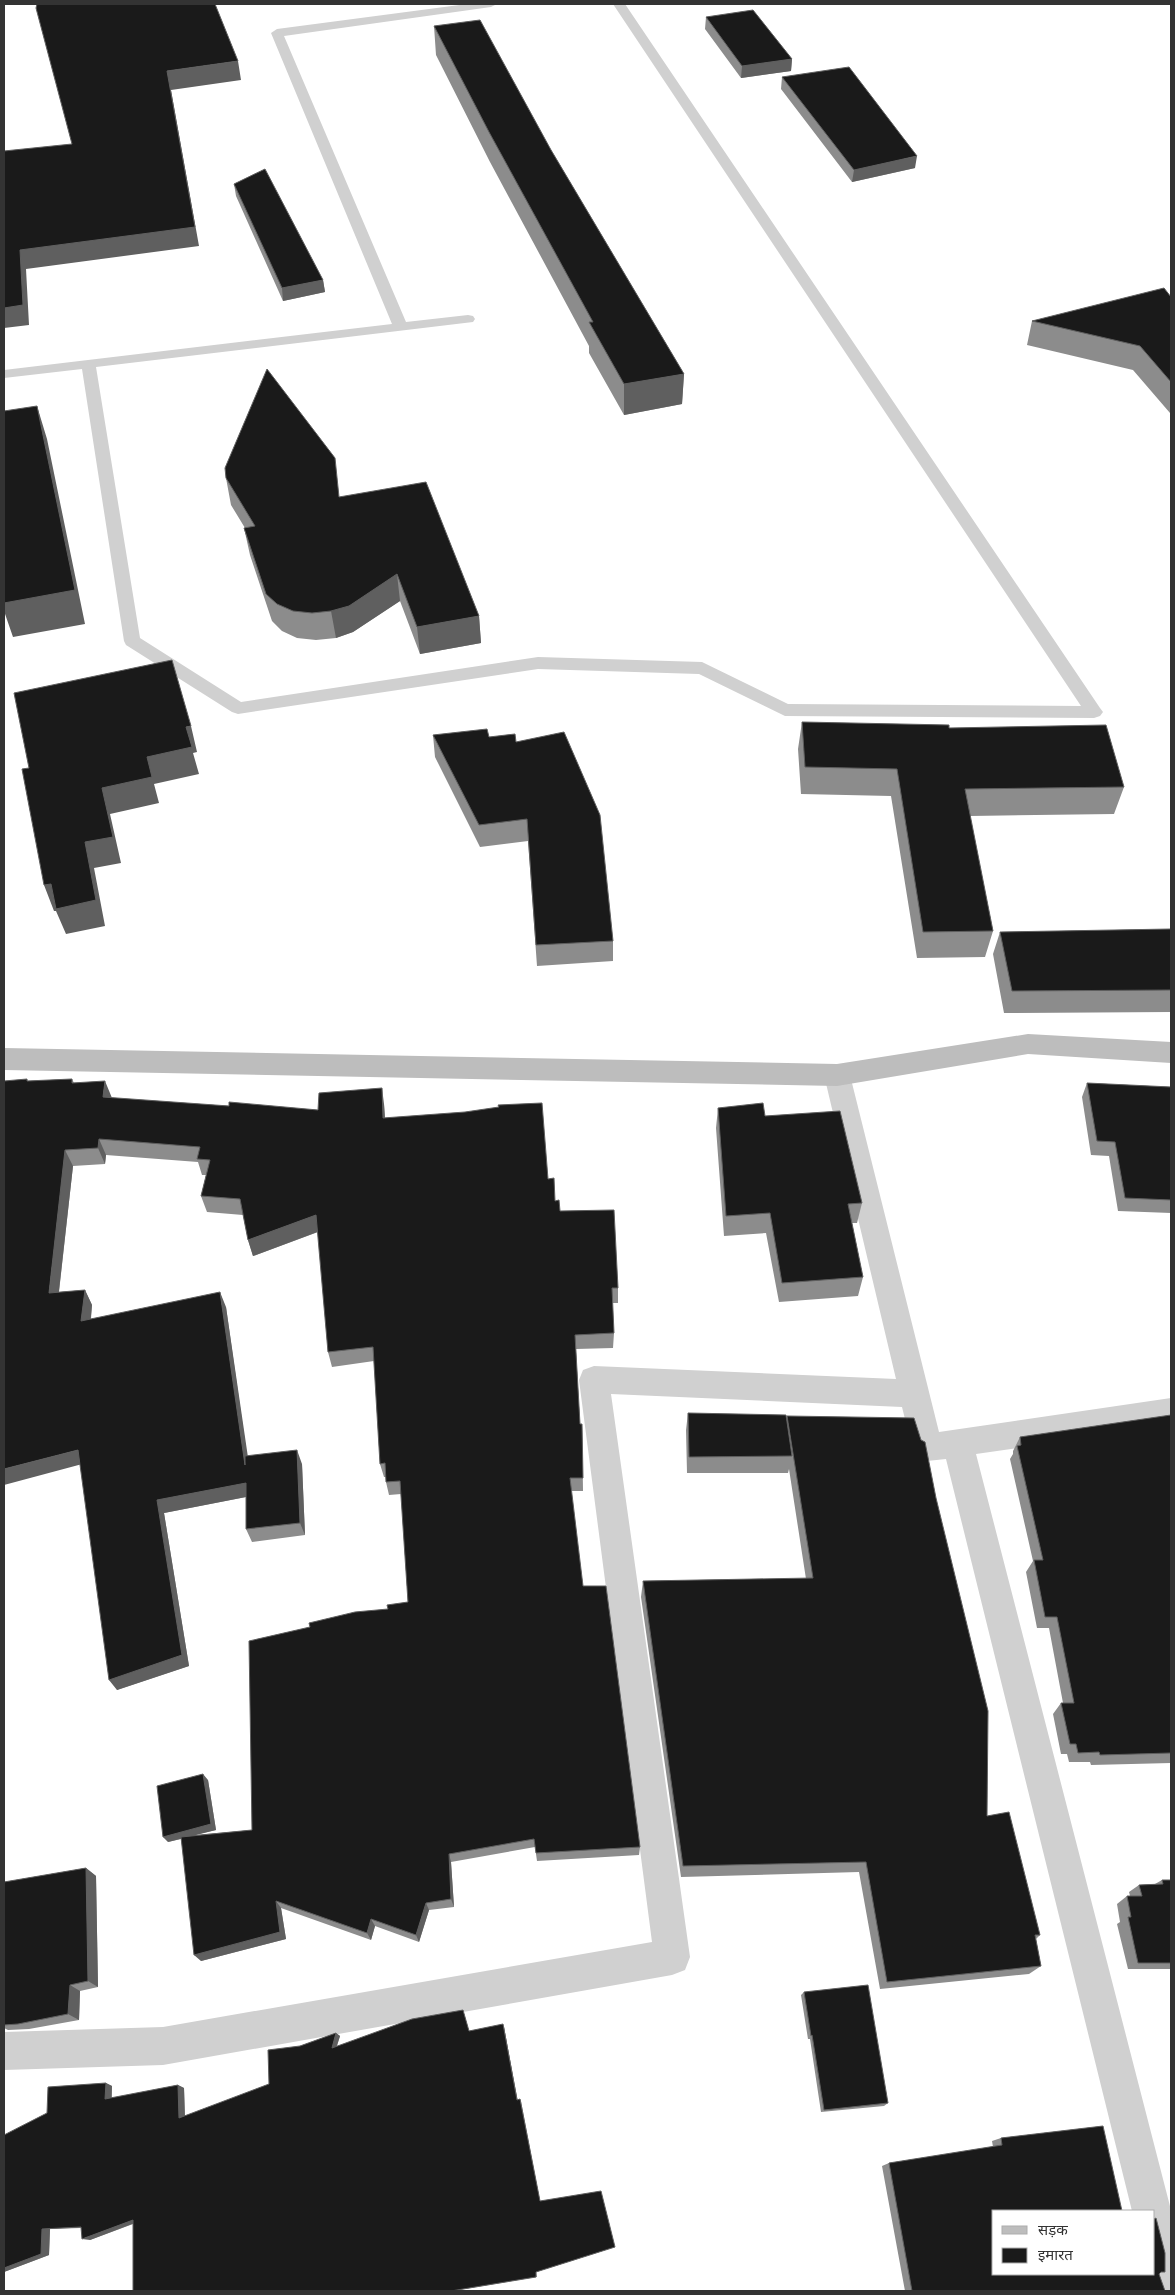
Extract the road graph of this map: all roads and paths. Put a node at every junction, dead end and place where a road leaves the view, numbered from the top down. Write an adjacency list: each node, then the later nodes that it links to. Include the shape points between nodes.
1 (490, 4): 4 (lane, via 277,32)
2 (619, 4): 5 (lane, via 1094,712 785,710 702,668 538,664 238,708 132,641)
3 (468, 319): 4 (lane)
4 (401, 327): 5 (lane)
5 (88, 364): 6 (lane)
6 (4, 374)
7 (1171, 1053): 9 (main road, via 1028,1044)
8 (4, 1060): 9 (main road)
9 (837, 1075): 10 (street)
10 (914, 1394): 12 (street); 13 (street, via 594,1380 672,1957 163,2046)
11 (1171, 1412): 12 (street)
12 (927, 1447): 14 (street, via 958,1444)
13 (4, 2051)
14 (1152, 2210)
15 (1155, 2220): 16 (street)
16 (1171, 2285)

